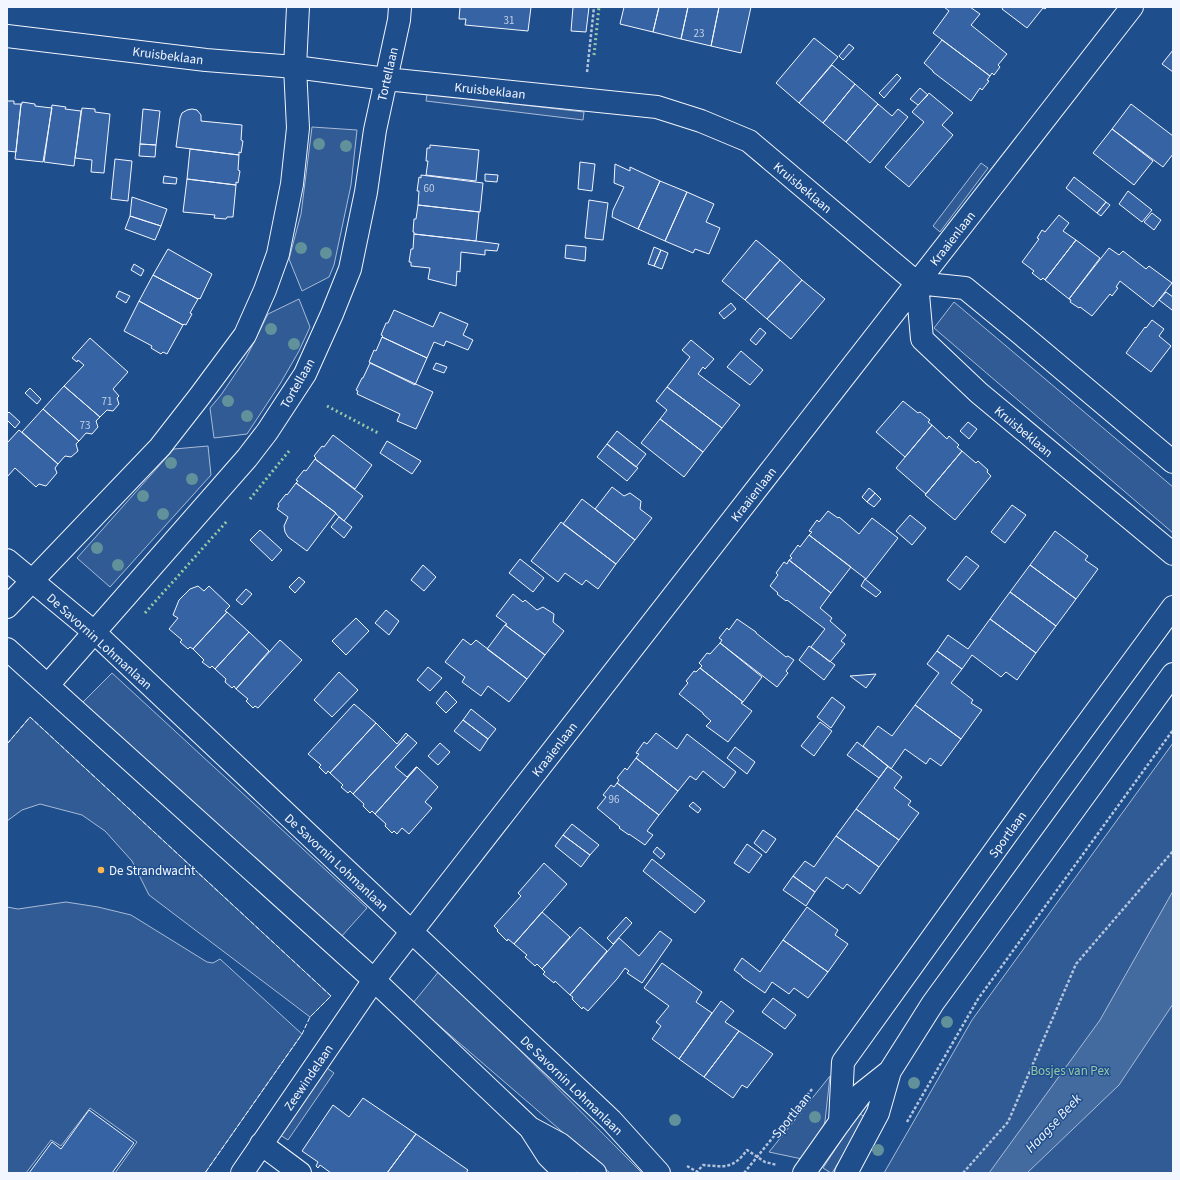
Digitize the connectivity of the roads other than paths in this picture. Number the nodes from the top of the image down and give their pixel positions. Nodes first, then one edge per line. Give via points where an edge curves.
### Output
1 (298, 7) edge
2 (400, 7) edge
3 (1132, 7) edge
4 (7, 36) edge
5 (295, 67) junction
6 (386, 79) junction
7 (917, 283) junction
8 (1173, 462) edge
9 (1173, 554) edge
10 (7, 560) edge
11 (32, 580) junction
12 (7, 607) edge
13 (1173, 607) edge
14 (94, 632) junction
15 (7, 649) edge
16 (1173, 674) edge
17 (48, 685) junction
18 (411, 933) junction
19 (374, 980) junction
20 (890, 1071) junction
21 (840, 1122) junction
22 (530, 1128) junction
23 (261, 1144) junction
24 (242, 1173) edge
25 (300, 1173) edge
26 (565, 1173) edge
27 (595, 1173) edge
28 (659, 1173) edge
29 (805, 1173) edge
30 (846, 1173) edge

1 - 5 street
2 - 6 street, Tortellaan
3 - 7 street, Kraaienlaan
4 - 5 street, Kruisbeklaan via 206,60
5 - 6 street, Kruisbeklaan
5 - 11 street via 298,128 292,184 278,254 245,335 160,446
6 - 7 street, Kruisbeklaan via 657,107 700,121 749,141
6 - 14 street, Tortellaan via 350,269 305,374 247,458
7 - 8 street via 965,288
7 - 9 street, Kruisbeklaan via 922,339 979,393
7 - 18 street, Kraaienlaan
10 - 11 street, De Savornin Lohmanlaan
11 - 12 street
11 - 14 street, De Savornin Lohmanlaan
13 - 21 street, Sportlaan via 843,1062
14 - 17 street, Tortellaan
14 - 18 street, De Savornin Lohmanlaan
15 - 17 street
16 - 20 street via 946,985
17 - 19 street
18 - 19 street, Kraaienlaan
18 - 28 street, De Savornin Lohmanlaan via 611,1120
19 - 22 street
19 - 23 street, Zeewindelaan
20 - 21 street via 861,1094
20 - 30 street via 878,1113
21 - 29 street
22 - 26 street via 548,1156
22 - 27 street via 560,1144
23 - 24 street, Zeewindelaan
23 - 25 street

